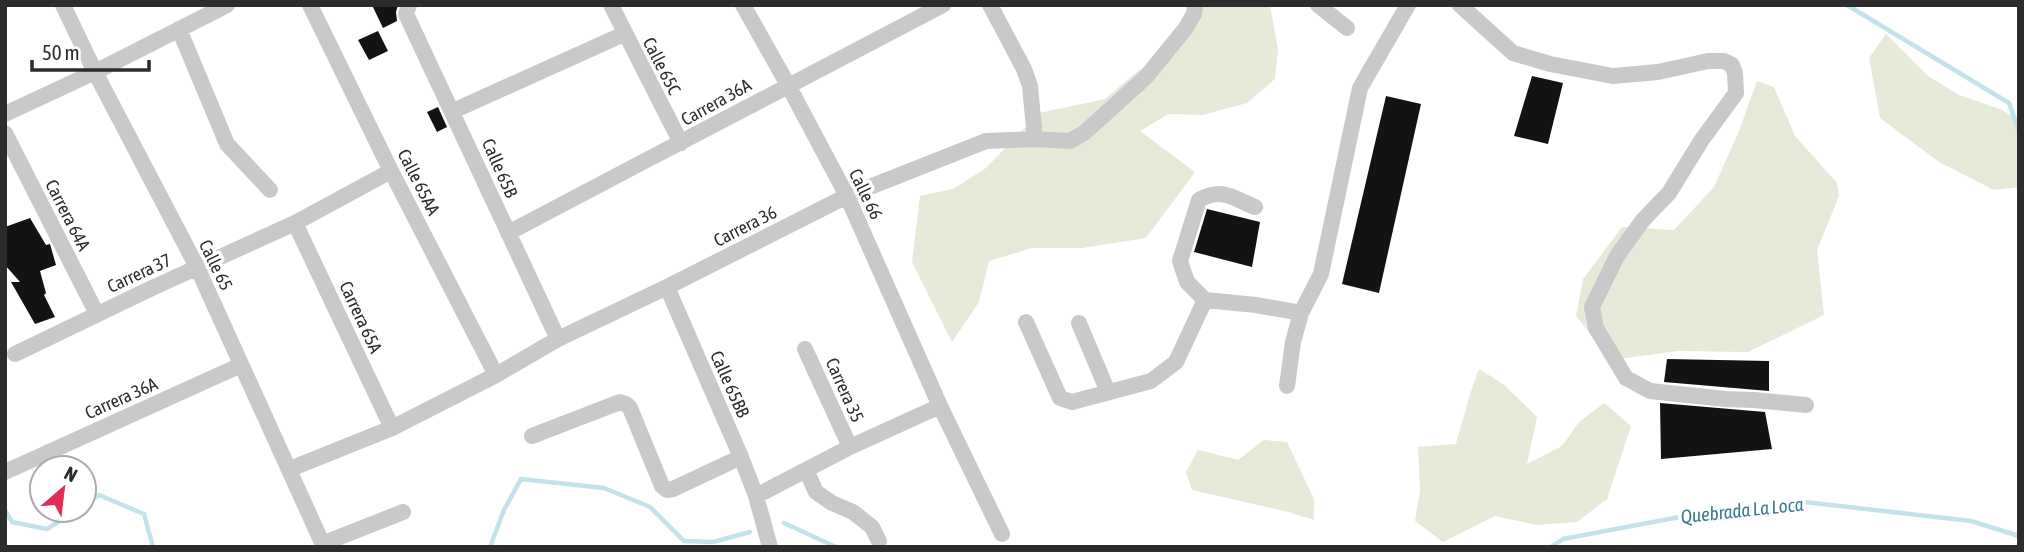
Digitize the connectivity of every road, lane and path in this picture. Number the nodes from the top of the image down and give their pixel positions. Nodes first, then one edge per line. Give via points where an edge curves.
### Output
1 (63, 5) edge
2 (227, 5) edge
3 (310, 5) edge
4 (611, 5) edge
5 (743, 5) edge
6 (943, 5) edge
7 (990, 5) edge
8 (1318, 5) edge
9 (1408, 5) edge
10 (1460, 5) edge
11 (1194, 9) edge
12 (408, 10) edge
13 (1346, 28) dead end
14 (179, 29) junction
15 (624, 34) junction
16 (95, 72) junction
17 (788, 85) junction
18 (453, 111) junction
19 (5, 114) edge
20 (5, 133) edge
21 (1035, 139) junction
22 (681, 143) junction
23 (391, 171) junction
24 (270, 190) dead end
25 (847, 196) junction
26 (1255, 207) dead end
27 (295, 223) junction
28 (508, 233) junction
29 (197, 267) junction
30 (667, 287) junction
31 (1205, 300) junction
32 (1301, 313) junction
33 (97, 314) junction
34 (1026, 322) dead end
35 (1079, 323) dead end
36 (558, 339) junction
37 (805, 349) dead end
38 (15, 354) dead end
39 (241, 365) junction
40 (496, 375) junction
41 (1287, 386) dead end
42 (1108, 392) junction
43 (1806, 405) dead end
44 (940, 406) junction
45 (392, 428) junction
46 (532, 436) dead end
47 (850, 447) junction
48 (741, 457) junction
49 (11, 469) edge
50 (290, 469) junction
51 (806, 470) junction
52 (756, 496) junction
53 (403, 512) dead end
54 (1002, 534) dead end
55 (879, 541) dead end
56 (323, 545) edge
57 (770, 547) edge

1 - 16 street, Calle 65
2 - 14 street
3 - 23 street, Calle 65AA
4 - 15 street, Calle 65C
5 - 17 street, Calle 66
6 - 17 street, Carrera 36A
7 - 21 street via 1030,86
8 - 13 street
9 - 32 street via 1360,88 1321,274
10 - 43 street via 1513,53 1550,64 1613,76 1708,61 1732,65 1736,93 1669,193 1617,256 1592,307 1596,328 1626,378 1650,391
11 - 21 street, Carrera 36 via 1185,29 1146,78 1084,133 1070,141
12 - 18 street, Calle 65B
14 - 16 street
14 - 24 street via 227,144
15 - 18 street
15 - 22 street, Calle 65C
16 - 19 street
16 - 29 street, Calle 65
17 - 22 street, Carrera 36A
17 - 25 street, Calle 66
18 - 28 street, Calle 65B
20 - 33 street, Carrera 64A
21 - 25 street, Carrera 36 via 986,141
22 - 28 street, Carrera 36A
23 - 27 street, Carrera 37
23 - 40 street, Calle 65AA
25 - 30 street, Carrera 36
25 - 44 street, Calle 66
26 - 31 street via 1222,193 1199,200 1180,261 1187,282
27 - 29 street, Carrera 37
27 - 45 street, Carrera 65A
28 - 36 street, Calle 65B
29 - 33 street, Carrera 37
29 - 39 street, Calle 65
30 - 36 street, Carrera 36
30 - 48 street, Calle 65BB
31 - 32 street
31 - 42 street via 1176,362 1151,381
32 - 41 street
33 - 38 street, Carrera 37
34 - 42 street via 1060,398 1072,402
35 - 42 street
36 - 40 street, Carrera 36
37 - 47 street, Carrera 35
39 - 49 street, Carrera 36A
39 - 50 street, Calle 65
40 - 45 street, Carrera 36
44 - 47 street, Carrera 35
44 - 54 street, Calle 66
45 - 50 street, Carrera 36
46 - 48 street via 620,402 630,408 667,490
47 - 51 street, Carrera 35
48 - 52 street, Calle 65BB
50 - 56 street, Calle 65
51 - 52 street, Carrera 35
51 - 55 street via 816,492 853,512 872,527
52 - 57 street, Calle 65BB
53 - 56 street

